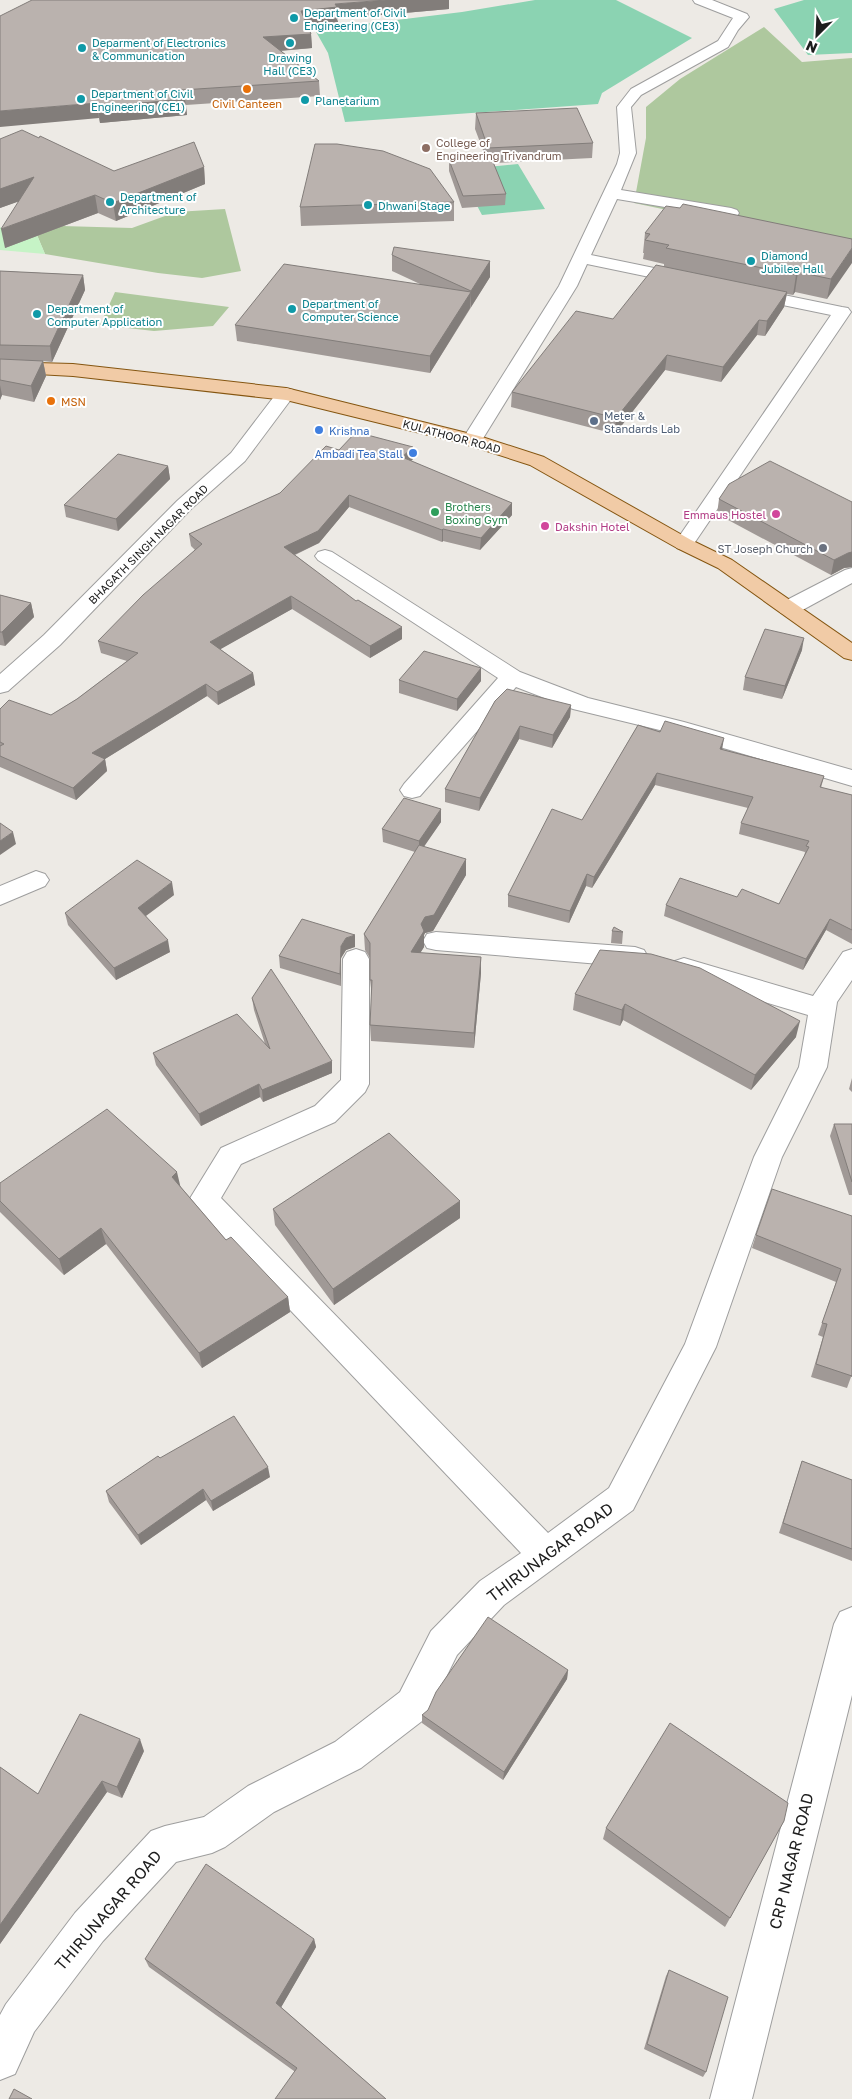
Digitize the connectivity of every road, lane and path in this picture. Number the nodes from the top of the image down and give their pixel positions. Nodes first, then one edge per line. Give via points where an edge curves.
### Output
1 (700, 0) edge
2 (612, 193) junction
3 (731, 213) edge
4 (582, 258) junction
5 (707, 284) edge
6 (736, 290) edge
7 (847, 305) edge
8 (0, 367) edge
9 (286, 394) junction
10 (472, 440) junction
11 (684, 544) junction
12 (325, 556) dead end
13 (852, 574) edge
14 (789, 608) junction
15 (852, 653) edge
16 (512, 677) junction
17 (0, 686) edge
18 (852, 778) edge
19 (412, 790) dead end
20 (36, 880) dead end
21 (0, 896) edge
22 (436, 940) dead end
23 (356, 959) dead end
24 (852, 959) edge
25 (822, 1008) junction
26 (546, 1556) junction
27 (852, 1624) edge
28 (0, 2059) edge
29 (731, 2099) edge

1 - 2 street via 742,17 723,44 636,92 624,107 628,153
2 - 3 street
2 - 4 street
4 - 5 street
4 - 10 street via 568,286
6 - 7 street
7 - 11 street
8 - 9 main road, KULATHOOR ROAD via 73,370
9 - 10 main road, KULATHOOR ROAD
9 - 17 street, BHAGATH SINGH NAGAR ROAD via 238,456 184,505 52,640
10 - 11 main road, KULATHOOR ROAD via 536,460
11 - 14 main road, KULATHOOR ROAD via 725,564
12 - 16 street
13 - 14 street
14 - 15 main road, KULATHOOR ROAD
16 - 18 street via 581,704 676,727
16 - 19 street
20 - 21 street
22 - 25 street via 649,958
23 - 26 street via 355,1084 324,1114 231,1156 204,1200
24 - 25 street, THIRUNAGAR ROAD
25 - 26 street, THIRUNAGAR ROAD via 813,1067 768,1157 700,1347 621,1499
26 - 28 street, THIRUNAGAR ROAD via 492,1593 444,1643 414,1705 348,1755 261,1798 212,1834 165,1845 89,1927 20,2018
27 - 29 street, CRP NAGAR ROAD

